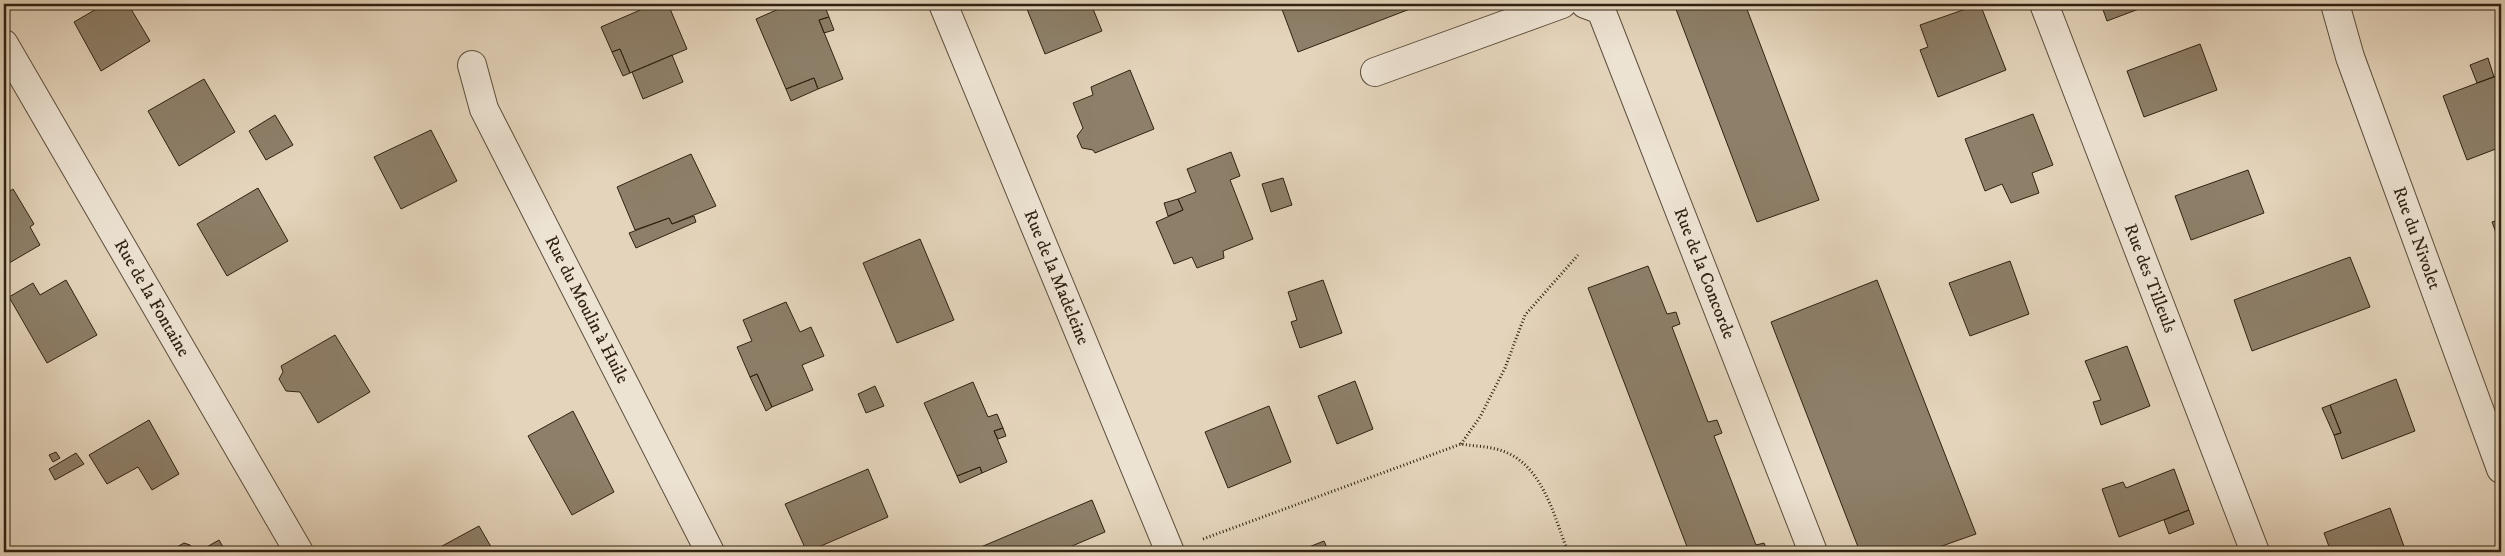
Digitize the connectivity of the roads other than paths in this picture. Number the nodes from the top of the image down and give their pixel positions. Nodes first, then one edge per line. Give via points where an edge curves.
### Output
1 (943, 4) edge
2 (1562, 4) edge
3 (1586, 4) edge
4 (2044, 4) edge
5 (2335, 4) edge
6 (4, 44) edge
7 (472, 65) dead end
8 (1375, 72) dead end
9 (2501, 469) edge
10 (299, 552) edge
11 (710, 552) edge
12 (1169, 552) edge
13 (1813, 552) edge
14 (2255, 552) edge

1 - 12 street, Rue de la Madeleine
2 - 8 street
3 - 13 street, Rue de la Concorde via 1602,10
4 - 14 street, Rue des Tilleuls
5 - 9 street, Rue du Nivolet via 2350,57
6 - 10 street, Rue de la Fontaine
7 - 11 street, Rue du Moulin à Huile via 484,109

